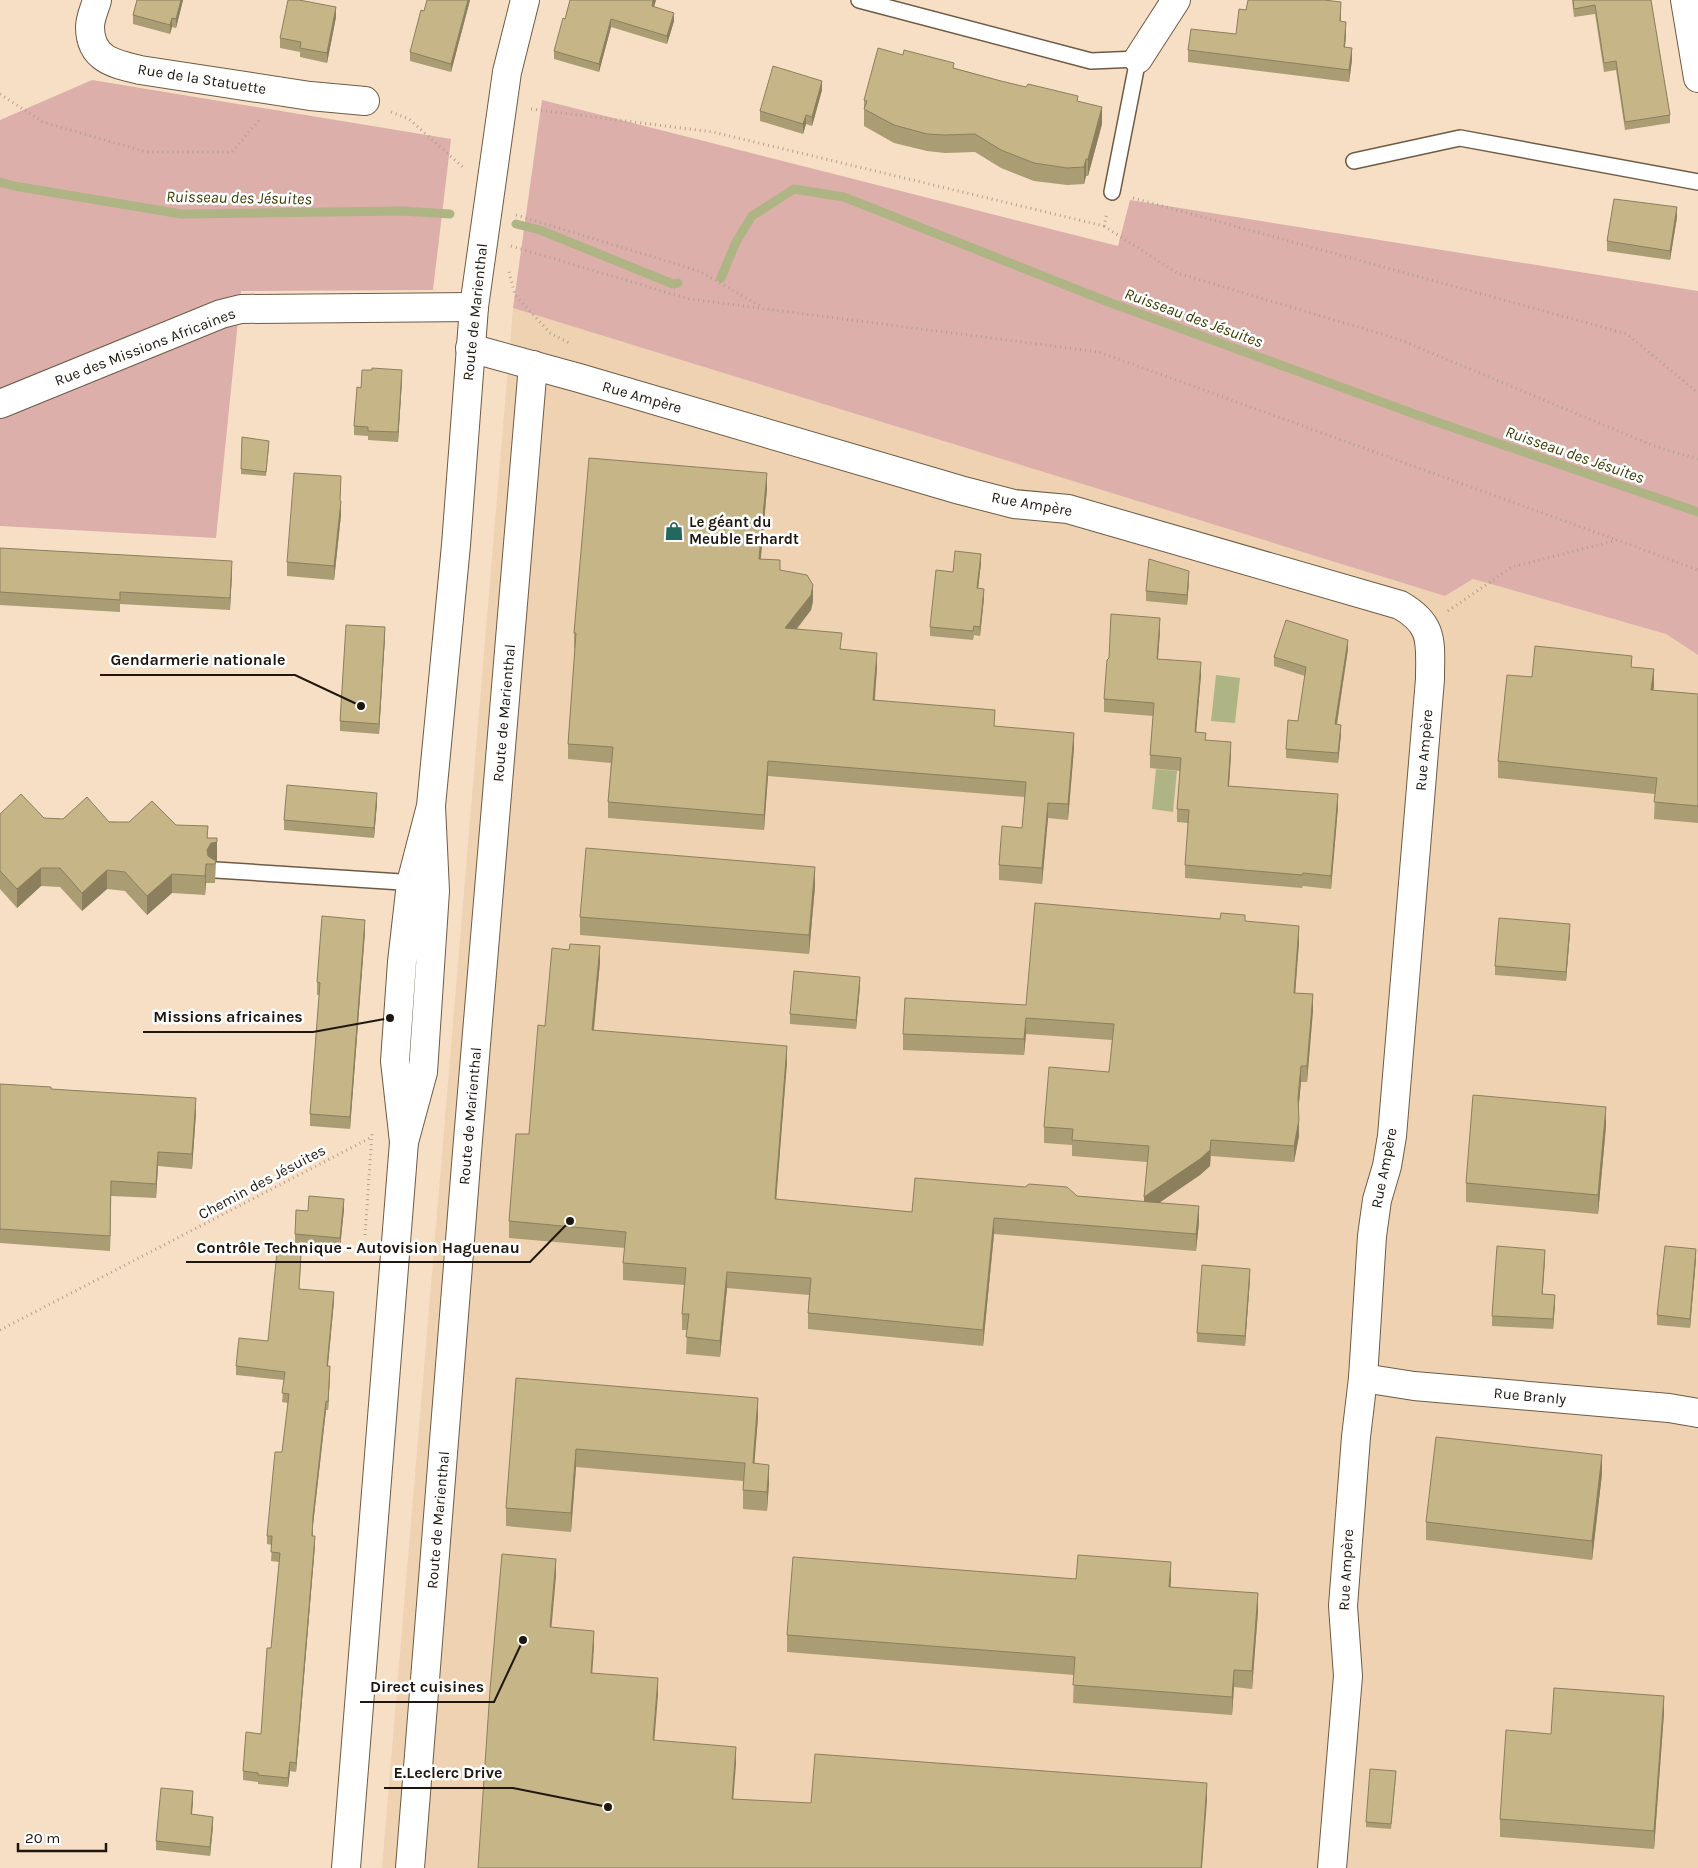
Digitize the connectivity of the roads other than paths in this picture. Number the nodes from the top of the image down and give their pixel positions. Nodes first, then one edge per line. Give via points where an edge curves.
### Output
1 (97, 0) edge
2 (525, 0) edge
3 (859, 0) edge
4 (1176, 0) edge
5 (1685, 0) edge
6 (1138, 59) junction
7 (1698, 78) edge
8 (365, 102) road end
9 (1354, 161) dead end
10 (1698, 182) edge
11 (1112, 192) road end
12 (474, 307) junction
13 (470, 348) junction
14 (533, 365) junction
15 (0, 404) edge
16 (216, 870) edge
17 (423, 884) junction
18 (1363, 1378) junction
19 (1698, 1413) edge
20 (346, 1868) edge
21 (410, 1868) edge
22 (1332, 1868) edge

1 - 8 street, Rue de la Statuette via 90,25 93,47 115,64 282,92
2 - 12 street, Route de Marienthal via 507,72
3 - 6 lane via 1091,61
4 - 6 street
5 - 7 street
6 - 11 lane
9 - 10 lane via 1460,138
12 - 13 street, Route de Marienthal
12 - 15 street, Rue des Missions Africaines via 241,309 213,317
13 - 14 street, Rue Ampère
13 - 17 street, Route de Marienthal via 456,545
14 - 18 street, Rue Ampère via 960,490 1014,504 1068,509 1400,605 1414,613 1425,627 1430,642 1430,679 1392,1136 1372,1236
14 - 21 street, Route de Marienthal
16 - 17 lane
17 - 20 street, Route de Marienthal via 402,962 395,1061 404,1142
18 - 19 street, Rue Branly via 1414,1386
18 - 22 street, Rue Ampère via 1343,1606 1348,1676

